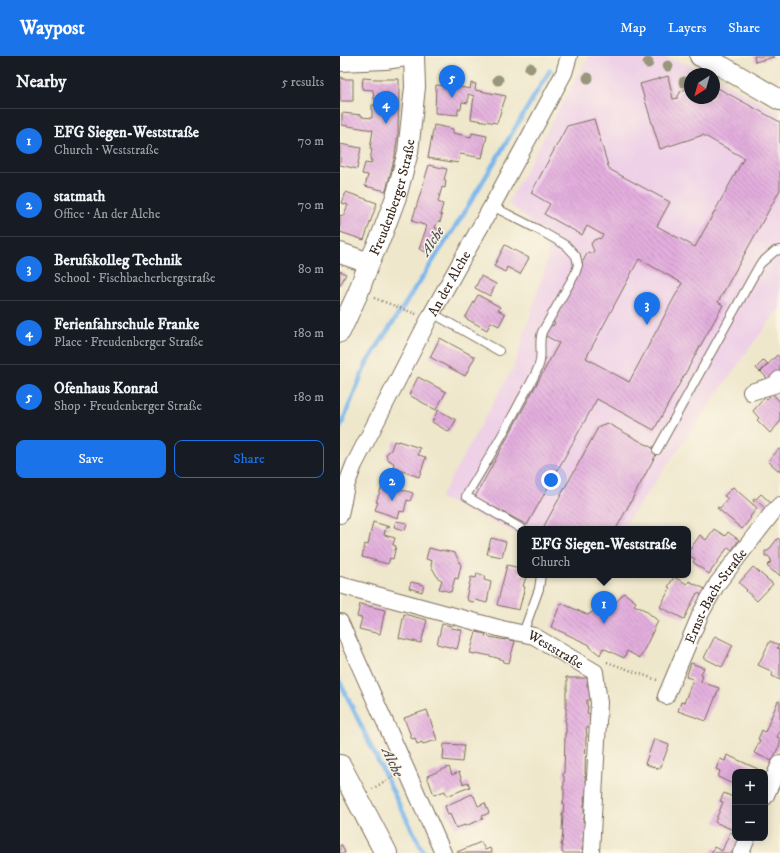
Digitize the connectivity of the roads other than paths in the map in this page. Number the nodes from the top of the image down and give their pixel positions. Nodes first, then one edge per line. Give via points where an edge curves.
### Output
1 (406, 56) edge
2 (414, 56) edge
3 (569, 56) edge
4 (700, 56) edge
5 (340, 61) edge
6 (780, 100) edge
7 (492, 206) junction
8 (780, 250) edge
9 (340, 253) edge
10 (369, 263) junction
11 (425, 314) junction
12 (340, 332) edge
13 (499, 351) dead end
14 (780, 379) edge
15 (750, 392) dead end
16 (657, 450) dead end
17 (780, 505) edge
18 (340, 515) edge
19 (517, 526) edge
20 (541, 578) edge
21 (340, 585) edge
22 (340, 622) edge
23 (523, 633) junction
24 (668, 690) road end
25 (780, 764) edge
26 (342, 773) edge
27 (768, 790) edge
28 (746, 841) edge
29 (386, 853) edge
30 (443, 853) edge
31 (591, 853) edge
32 (741, 853) edge

1 - 5 street
2 - 10 street, Freudenberger Straße via 415,87 408,152 396,197
3 - 7 street, An der Alche via 564,73
4 - 6 street
7 - 11 street, An der Alche
7 - 19 lane via 567,246 576,256 578,265 540,337 539,366 511,420 466,496
8 - 16 lane via 774,251 760,264
9 - 10 street
10 - 12 street, Freudenberger Straße
11 - 13 lane
11 - 18 street, An der Alche via 354,465 346,486
14 - 15 street via 774,385
17 - 24 street, Ernst-Bach-Straße via 717,584 701,613
20 - 23 lane
21 - 23 street, Weststraße
22 - 30 street
23 - 31 street, Weststraße via 534,636 595,672 599,703
25 - 27 street
26 - 29 main road
28 - 32 street

